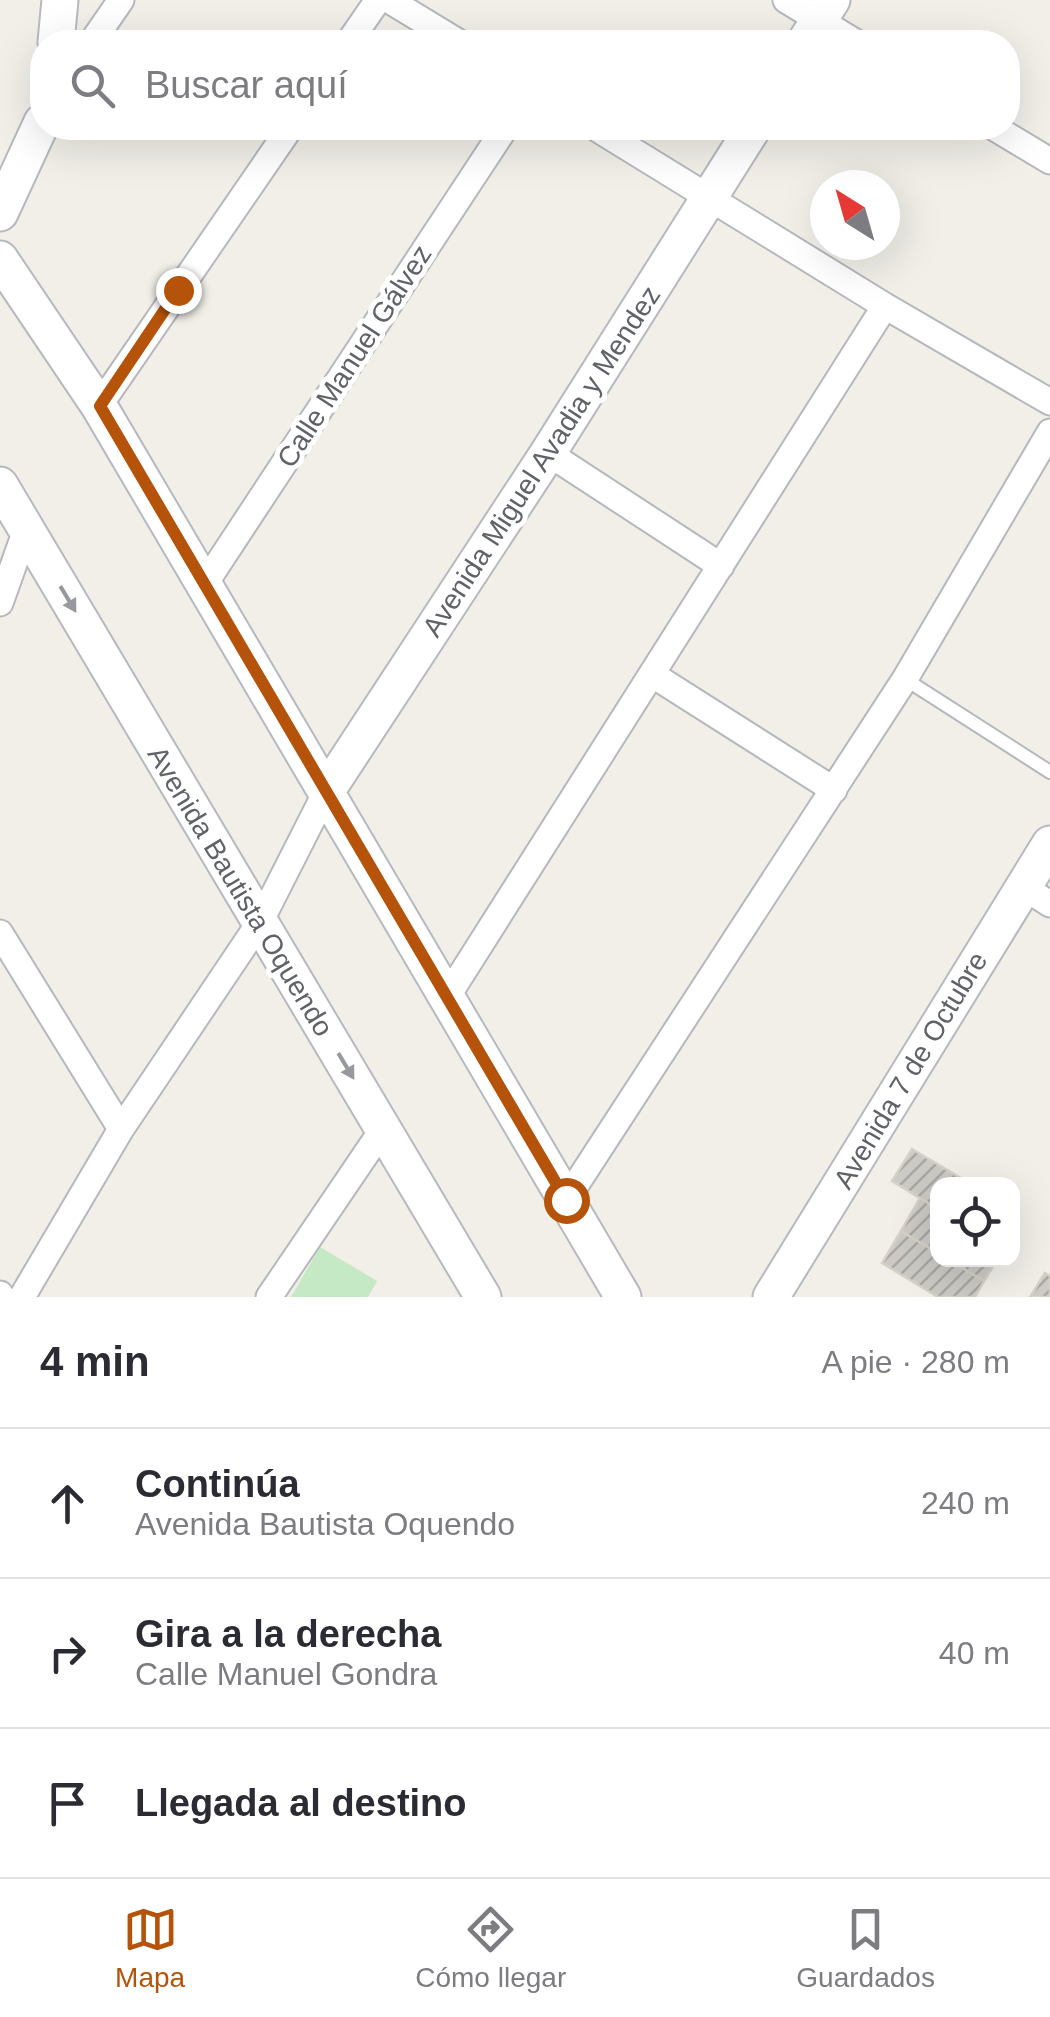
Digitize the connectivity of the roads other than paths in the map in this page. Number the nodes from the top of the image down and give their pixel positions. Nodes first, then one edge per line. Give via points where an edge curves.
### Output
1 (60, 0) edge
2 (120, 0) edge
3 (378, 0) edge
4 (388, 0) edge
5 (786, 0) edge
6 (819, 21) edge
7 (57, 30) edge
8 (100, 30) edge
9 (357, 30) edge
10 (438, 30) edge
11 (34, 140) edge
12 (282, 140) edge
13 (496, 140) edge
14 (615, 140) edge
15 (745, 140) edge
16 (1015, 140) edge
17 (1050, 161) edge
18 (708, 198) junction
19 (0, 213) edge
20 (0, 259) edge
21 (885, 306) junction
22 (1050, 402) edge
23 (100, 406) junction
24 (1050, 432) edge
25 (548, 453) junction
26 (0, 486) edge
27 (26, 530) junction
28 (721, 566) junction
29 (204, 585) junction
30 (0, 603) edge
31 (653, 675) junction
32 (905, 679) junction
33 (1050, 772) edge
34 (834, 790) junction
35 (326, 792) junction
36 (1050, 844) edge
37 (1036, 895) edge
38 (260, 922) junction
39 (0, 932) edge
40 (447, 997) junction
41 (121, 1128) junction
42 (383, 1129) junction
43 (566, 1200) junction
44 (22, 1297) edge
45 (268, 1297) edge
46 (483, 1297) edge
47 (622, 1297) edge
48 (771, 1297) edge

1 - 7 main road
2 - 8 street
3 - 9 street
4 - 10 street
5 - 6 street
11 - 19 main road
12 - 23 street
13 - 29 street, Calle Manuel Gálvez
14 - 18 street
15 - 18 main road, Avenida Miguel Avadia y Mendez
16 - 17 street
18 - 21 street
18 - 25 main road, Avenida Miguel Avadia y Mendez
20 - 23 main road
21 - 22 street
21 - 28 street
23 - 29 main road
24 - 32 street
25 - 28 street
25 - 35 main road, Avenida Miguel Avadia y Mendez
26 - 27 main road, Avenida Bautista Oquendo
27 - 30 street
27 -> 38 main road, Avenida Bautista Oquendo
28 - 31 street
29 - 35 main road
31 - 34 street
31 - 40 street
32 - 33 lane
32 - 34 street
34 - 43 street
35 - 38 street
35 - 40 main road
36 - 37 main road, Avenida 7 de Octubre
37 - 48 main road, Avenida 7 de Octubre
38 - 41 street
38 -> 42 main road, Avenida Bautista Oquendo
39 - 41 street
40 - 43 main road
41 - 44 street
42 - 45 street
42 - 46 main road, Avenida Bautista Oquendo
43 - 47 main road

